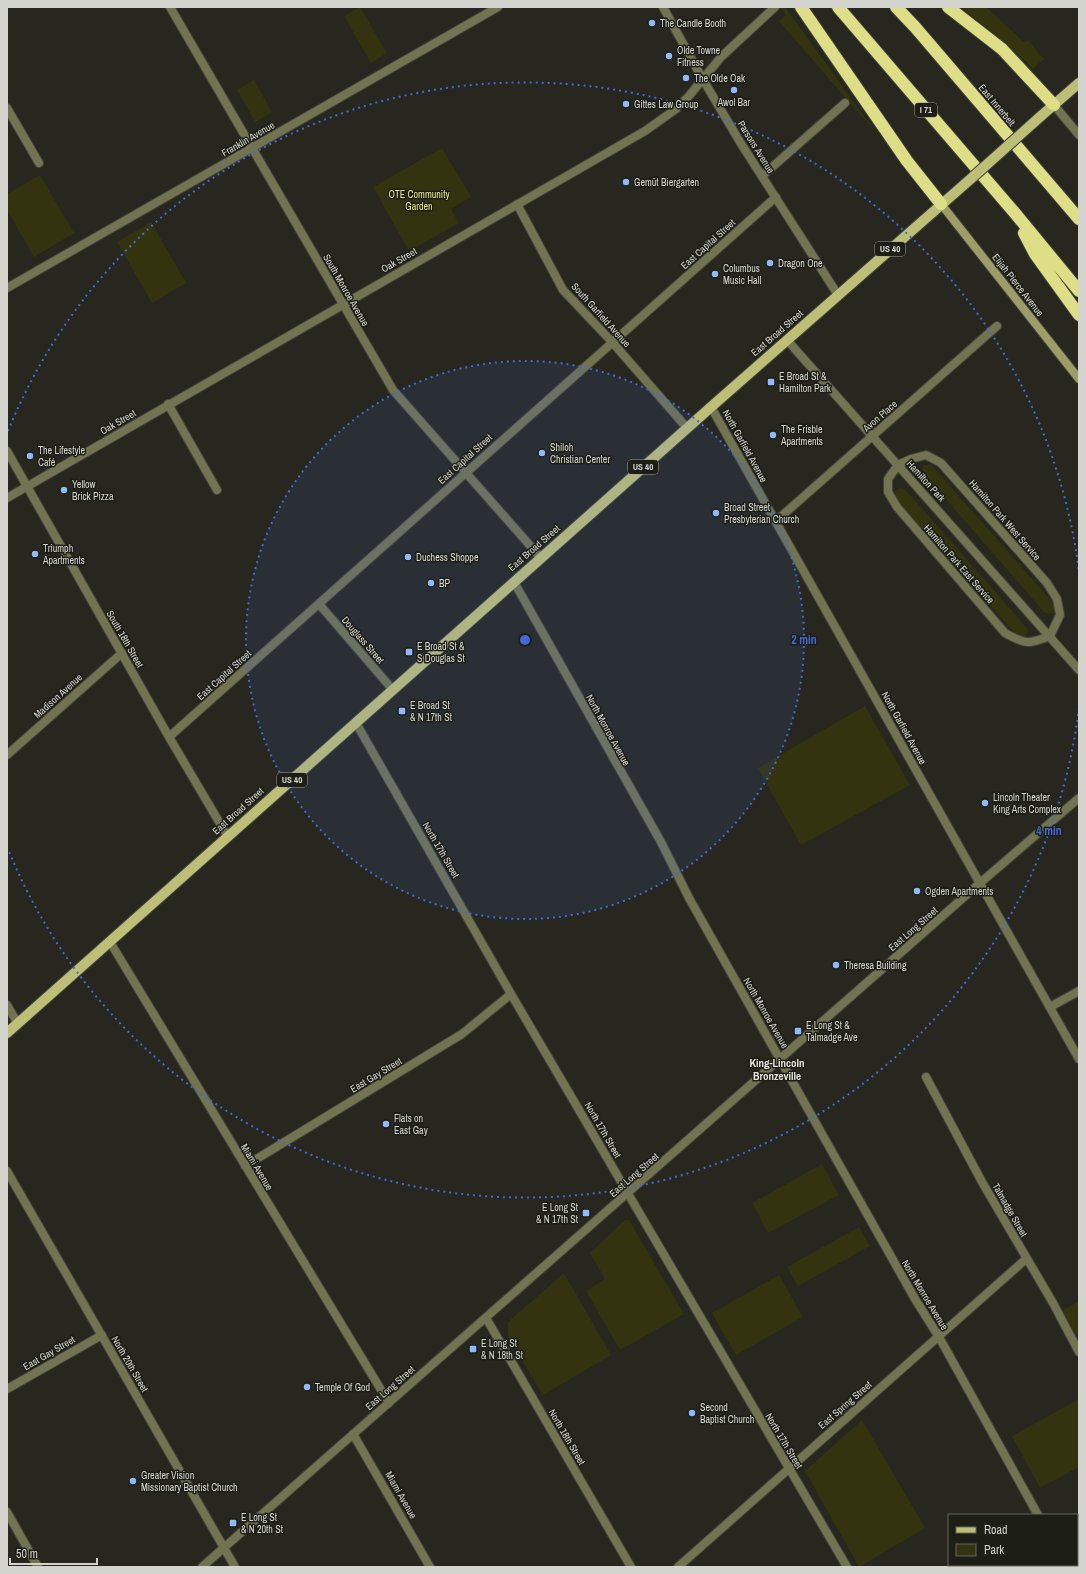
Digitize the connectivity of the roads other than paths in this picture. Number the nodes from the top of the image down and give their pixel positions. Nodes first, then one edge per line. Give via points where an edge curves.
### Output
1 (170, 7) edge
2 (498, 7) edge
3 (663, 7) edge
4 (775, 7) edge
5 (801, 7) edge
6 (838, 7) edge
7 (896, 7) edge
8 (948, 7) edge
9 (702, 78) junction
10 (1079, 83) edge
11 (845, 103) dead end
12 (1054, 105) junction
13 (7, 108) edge
14 (1079, 135) edge
15 (252, 148) junction
16 (39, 163) dead end
17 (762, 176) junction
18 (776, 197) junction
19 (517, 204) junction
20 (941, 204) junction
21 (1014, 212) junction
22 (1079, 219) edge
23 (7, 288) edge
24 (1079, 291) edge
25 (838, 295) junction
26 (343, 304) junction
27 (1079, 315) edge
28 (997, 326) dead end
29 (787, 340) junction
30 (613, 343) junction
31 (1079, 379) edge
32 (168, 404) junction
33 (711, 407) junction
34 (687, 428) junction
35 (872, 436) junction
36 (7, 451) edge
37 (898, 465) junction
38 (465, 473) junction
39 (26, 486) junction
40 (218, 490) dead end
41 (7, 498) edge
42 (776, 521) junction
43 (541, 558) junction
44 (514, 582) junction
45 (319, 604) junction
46 (1050, 636) junction
47 (122, 653) junction
48 (1079, 670) edge
49 (393, 690) junction
50 (356, 723) junction
51 (169, 737) junction
52 (7, 754) edge
53 (1079, 798) edge
54 (228, 837) junction
55 (980, 883) junction
56 (110, 942) junction
57 (1079, 991) edge
58 (511, 994) junction
59 (7, 1005) edge
60 (1050, 1007) junction
61 (18, 1024) junction
62 (7, 1033) edge
63 (781, 1059) junction
64 (1079, 1059) edge
65 (926, 1077) dead end
66 (245, 1166) junction
67 (7, 1171) edge
68 (628, 1193) junction
69 (1026, 1259) junction
70 (486, 1318) junction
71 (102, 1335) junction
72 (939, 1337) junction
73 (1079, 1352) edge
74 (7, 1389) edge
75 (389, 1403) junction
76 (353, 1434) junction
77 (789, 1468) junction
78 (7, 1512) edge
79 (1037, 1514) edge
80 (224, 1547) junction
81 (38, 1567) edge
82 (202, 1567) edge
83 (235, 1567) edge
84 (430, 1567) edge
85 (631, 1567) edge
86 (678, 1567) edge
87 (846, 1567) edge

1 - 15 street, South Monroe Avenue
2 - 15 street, Franklin Avenue
3 - 9 street, Parsons Avenue
4 - 9 street, Oak Street via 732,45
5 - 20 highway via 907,161
6 - 21 highway, I 71
7 - 22 highway, East Innerbelt
8 - 12 highway via 1002,49
9 - 17 street, Parsons Avenue
9 - 19 street, Oak Street via 676,109 645,130
10 - 12 main road, East Broad Street / US 40
11 - 17 street
12 - 14 street
12 - 20 main road, East Broad Street / US 40, bridge
13 - 16 street
15 - 23 street, Franklin Avenue
15 - 26 street, South Monroe Avenue
17 - 18 street, Parsons Avenue
18 - 25 street, Parsons Avenue
18 - 30 street, East Capital Street
19 - 26 street, Oak Street
19 - 30 street, South Garfield Avenue via 564,290
20 - 25 main road, East Broad Street / US 40
20 - 31 main road, Elijah Pierce Avenue
21 - 24 highway, I 71
21 - 27 highway via 1035,254
25 - 29 main road, East Broad Street / US 40
26 - 32 street, Oak Street
26 - 38 street, South Monroe Avenue via 393,390
28 - 35 street, Avon Place
29 - 33 main road, East Broad Street / US 40
29 - 35 street, Hamilton Park
30 - 34 street, South Garfield Avenue
30 - 38 street, East Capital Street
32 - 39 street, Oak Street
32 - 40 street
33 - 34 main road, East Broad Street / US 40
33 - 42 street, North Garfield Avenue
34 - 43 main road, East Broad Street / US 40
35 - 37 street, Hamilton Park
35 - 42 street, Avon Place
36 - 39 street, South 18th Street
37 - 46 street, Hamilton Park
37 - 46 street, Hamilton Park East Service via 888,479 888,492 894,502 1005,633 1019,642 1033,642
37 - 46 street, Hamilton Park West Service via 926,455 941,463 1047,583 1057,599 1060,615
38 - 43 street, South Monroe Avenue
38 - 45 street, East Capital Street
39 - 41 street, Oak Street
39 - 47 street, South 18th Street
42 - 55 street, North Garfield Avenue
43 - 44 main road, East Broad Street / US 40
44 - 49 main road, East Broad Street / US 40
44 - 63 street, North Monroe Avenue
45 - 49 street, Douglass Street
45 - 51 street, East Capital Street
46 - 48 street, Hamilton Park
47 - 51 street, South 18th Street
47 - 52 street, Madison Avenue
49 - 50 main road, East Broad Street / US 40
50 - 54 main road, East Broad Street / US 40
50 - 58 street, North 17th Street
51 - 54 street, South 18th Street
53 - 55 street, East Long Street
54 - 56 main road, East Broad Street / US 40
55 - 60 street, North Garfield Avenue
55 - 63 street, East Long Street
56 - 61 main road, East Broad Street / US 40
56 - 66 street, Miami Avenue
57 - 60 street
58 - 66 street, East Gay Street via 462,1034
58 - 68 street, North 17th Street
59 - 61 street
60 - 64 street, North Garfield Avenue
61 - 62 main road, East Broad Street / US 40
63 - 68 street, East Long Street
63 - 72 street, North Monroe Avenue via 915,1299
65 - 69 street, Talmadge Street
66 - 75 street, Miami Avenue
67 - 71 street, North 20th Street
68 - 70 street, East Long Street
68 - 77 street, North 17th Street
69 - 72 street, East Spring Street
69 - 73 street, Talmadge Street
70 - 75 street, East Long Street
70 - 85 street, North 18th Street
71 - 74 street, East Gay Street
71 - 80 street, North 20th Street
72 - 77 street, East Spring Street
72 - 79 street, North Monroe Avenue
75 - 76 street, East Long Street
76 - 80 street, East Long Street
76 - 84 street, Miami Avenue
77 - 86 street, East Spring Street
77 - 87 street, North 17th Street
78 - 81 street
80 - 82 street, East Long Street
80 - 83 street, North 20th Street

